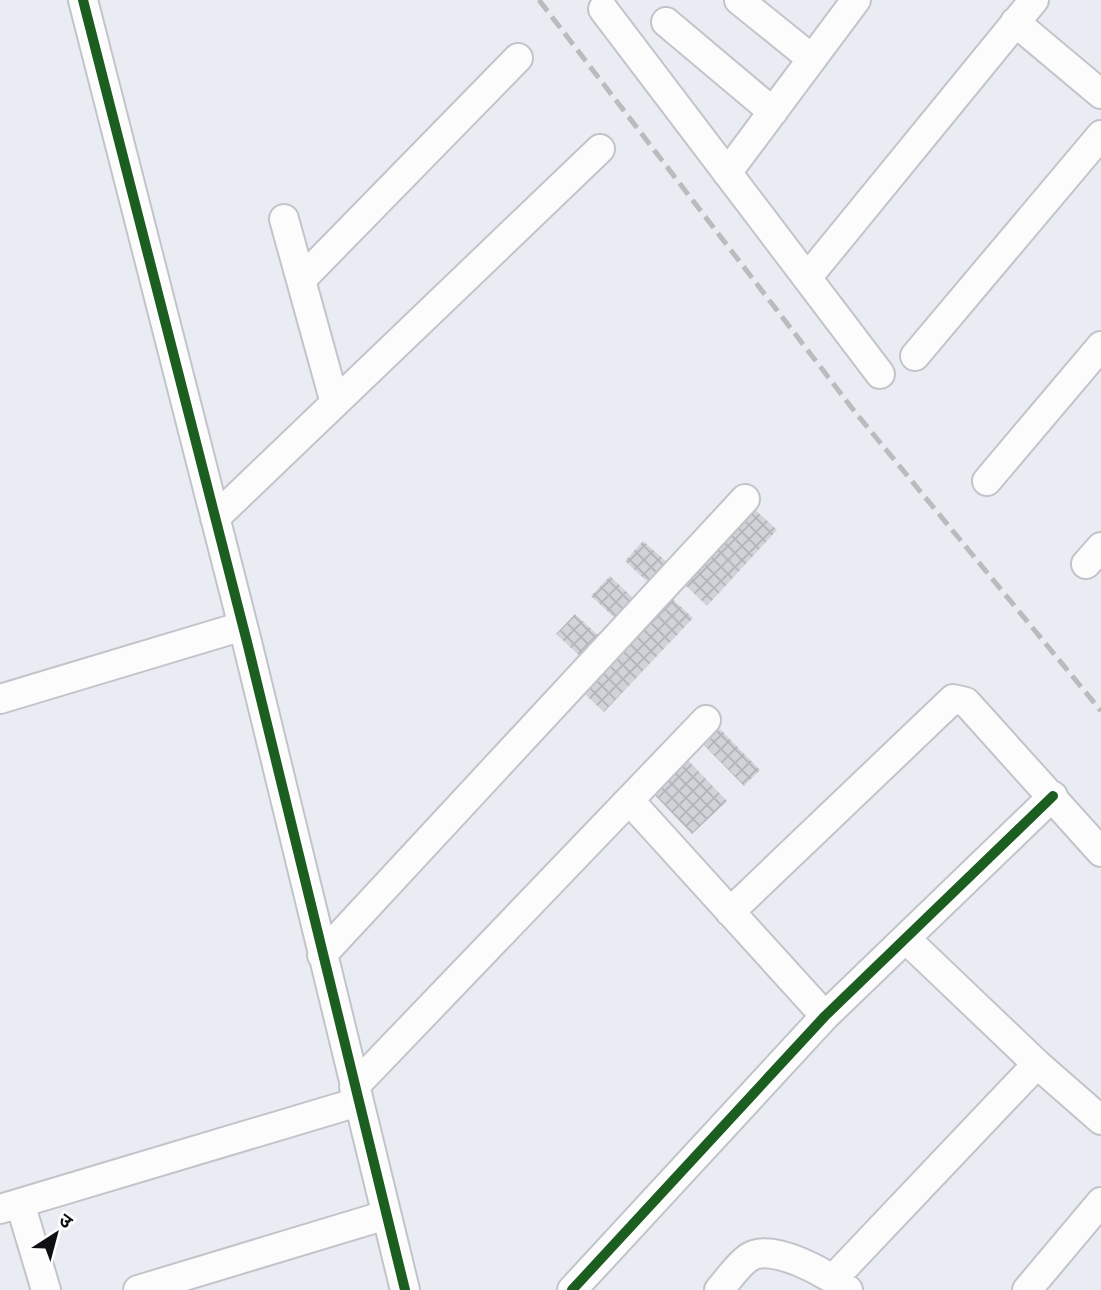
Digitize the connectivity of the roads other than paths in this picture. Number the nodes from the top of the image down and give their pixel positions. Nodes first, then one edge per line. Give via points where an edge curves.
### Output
1 (83, 0) edge
2 (739, 0) edge
3 (856, 0) edge
4 (1034, 0) edge
5 (603, 9) dead end
6 (666, 22) dead end
7 (1015, 22) junction
8 (518, 58) dead end
9 (812, 59) junction
10 (1101, 94) edge
11 (773, 112) junction
12 (1101, 135) edge
13 (600, 149) dead end
14 (727, 173) junction
15 (284, 219) dead end
16 (807, 278) junction
17 (301, 280) junction
18 (1101, 346) edge
19 (915, 355) dead end
20 (880, 374) dead end
21 (335, 403) junction
22 (987, 481) dead end
23 (744, 499) dead end
24 (215, 518) junction
25 (243, 626) junction
26 (0, 699) edge
27 (706, 720) dead end
28 (1053, 796) junction
29 (629, 800) junction
30 (1101, 852) edge
31 (730, 912) junction
32 (906, 939) junction
33 (322, 955) junction
34 (825, 1016) junction
35 (1037, 1064) junction
36 (356, 1095) junction
37 (1101, 1121) edge
38 (1101, 1202) edge
39 (10, 1206) edge
40 (386, 1215) junction
41 (841, 1284) edge
42 (46, 1290) edge
43 (138, 1290) edge
44 (405, 1290) edge
45 (572, 1290) edge
46 (719, 1290) edge
47 (1027, 1290) edge

1 - 24 street
2 - 9 street
3 - 9 street
4 - 7 street
5 - 14 street
6 - 11 street
7 - 10 street
7 - 16 street
8 - 17 street
9 - 11 street
11 - 14 street
12 - 19 street
13 - 21 street
14 - 16 street
15 - 17 street
16 - 20 street
17 - 21 street
18 - 22 street
21 - 24 street
23 - 33 street
24 - 25 street
25 - 26 street
25 - 33 street
27 - 29 street
28 - 30 street
28 - 31 street via 966,702 953,699
28 - 32 street
29 - 31 street
29 - 36 street
31 - 34 street
32 - 34 street
32 - 35 street
33 - 36 street
34 - 45 street
35 - 37 street
35 - 41 street
36 - 39 street
36 - 40 street
38 - 47 street
39 - 42 street
40 - 43 street
40 - 44 street
41 - 46 street via 781,1255 762,1252 749,1257

